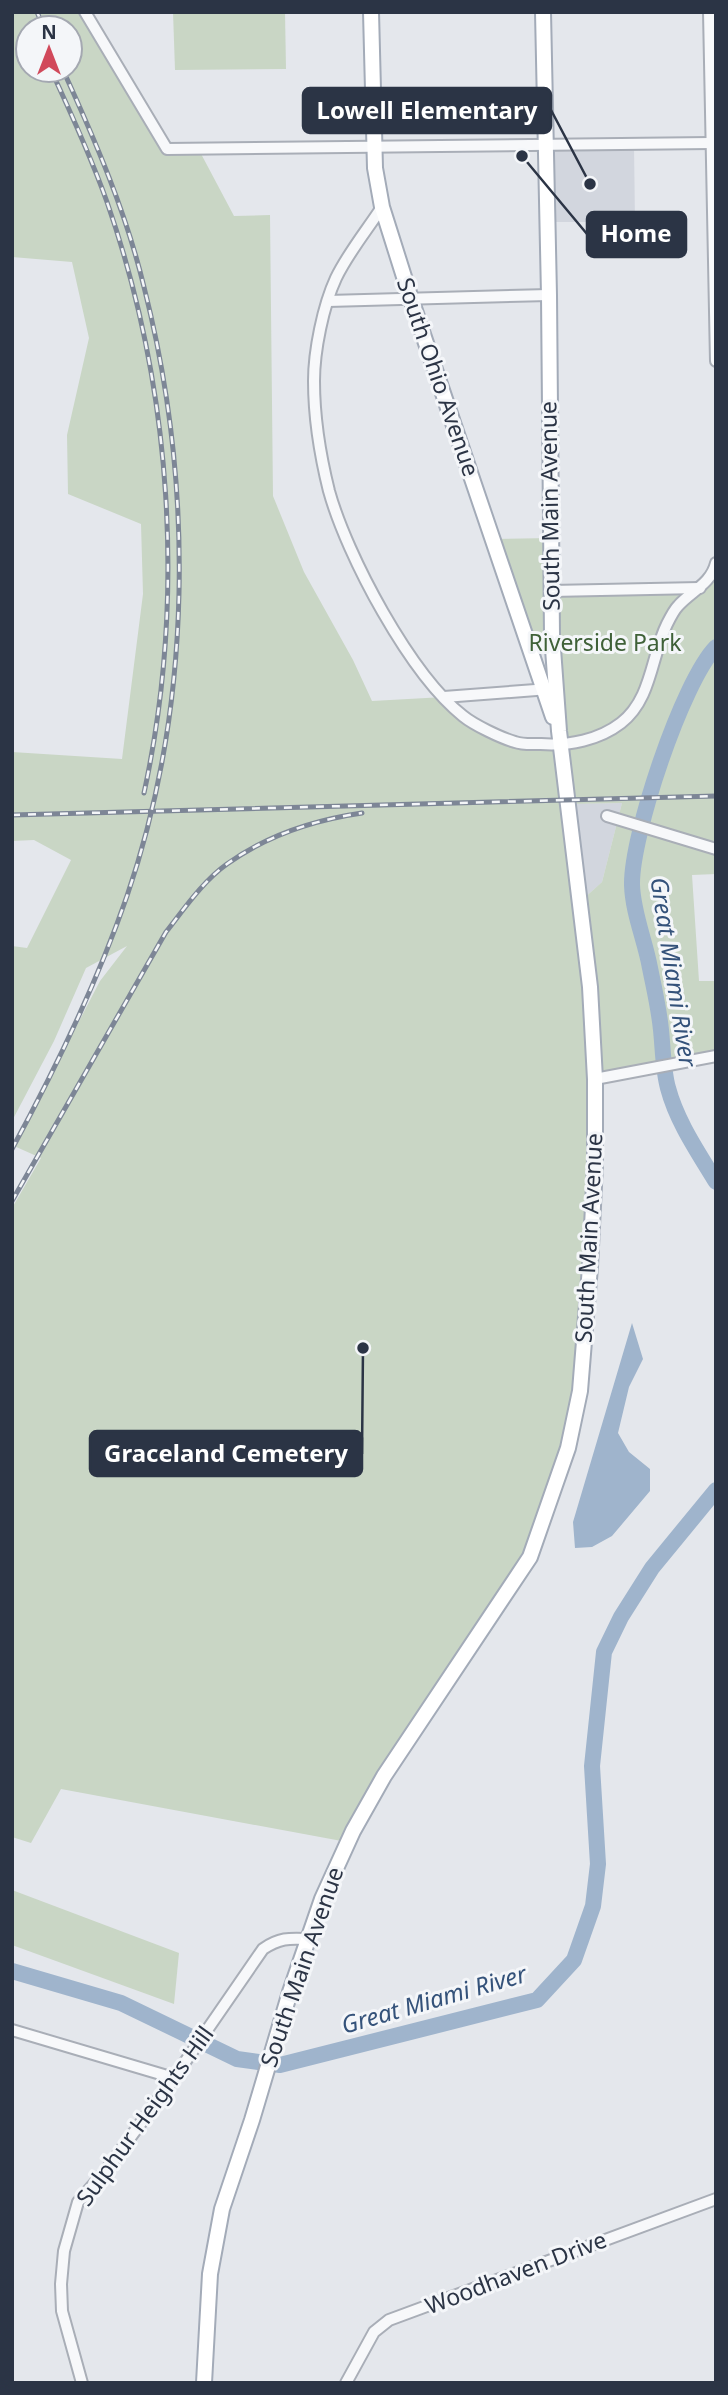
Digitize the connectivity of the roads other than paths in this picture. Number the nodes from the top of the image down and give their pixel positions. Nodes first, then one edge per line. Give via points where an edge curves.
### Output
1 (85, 12) edge
2 (371, 12) edge
3 (544, 12) edge
4 (709, 12) edge
5 (711, 143) junction
6 (546, 144) junction
7 (373, 146) junction
8 (382, 207) junction
9 (549, 295) junction
10 (411, 299) junction
11 (328, 301) junction
12 (716, 361) edge
13 (716, 563) edge
14 (700, 587) junction
15 (551, 591) junction
16 (549, 689) junction
17 (444, 697) junction
18 (560, 738) junction
19 (607, 816) dead end
20 (716, 849) edge
21 (716, 1056) edge
22 (596, 1079) junction
23 (307, 1939) junction
24 (12, 2030) edge
25 (174, 2078) junction
26 (716, 2199) edge
27 (82, 2383) edge
28 (204, 2383) edge
29 (346, 2383) edge

1 - 7 street via 167,149
2 - 7 main road, South Ohio Avenue
3 - 6 main road, South Main Avenue
4 - 5 street
5 - 6 street
5 - 12 street
6 - 7 street
6 - 9 main road, South Main Avenue
7 - 8 main road, South Ohio Avenue
8 - 10 main road, South Ohio Avenue
8 - 11 street via 337,277
9 - 10 street
9 - 15 main road, South Main Avenue
10 - 11 street
10 - 16 main road, South Ohio Avenue
11 - 17 street via 314,380 318,436 330,493 352,554 404,647
13 - 14 street
14 - 15 street
14 - 18 street via 678,605 667,623 635,709 600,736
15 - 16 main road, South Main Avenue
16 - 17 street
16 - 18 main road, South Main Avenue
17 - 18 street via 464,717 517,743
18 - 22 main road, South Main Avenue via 590,987
19 - 20 street
21 - 22 street
22 - 23 main road, South Main Avenue via 590,1278 580,1391 568,1448 530,1557 384,1776 353,1830
23 - 25 street, Sulphur Heights Hill via 288,1937 263,1949
23 - 28 main road, South Main Avenue via 222,2210 210,2274
24 - 25 street
25 - 27 street, Sulphur Heights Hill via 78,2202 66,2240 62,2311
26 - 29 street, Woodhaven Drive via 389,2319 374,2332

